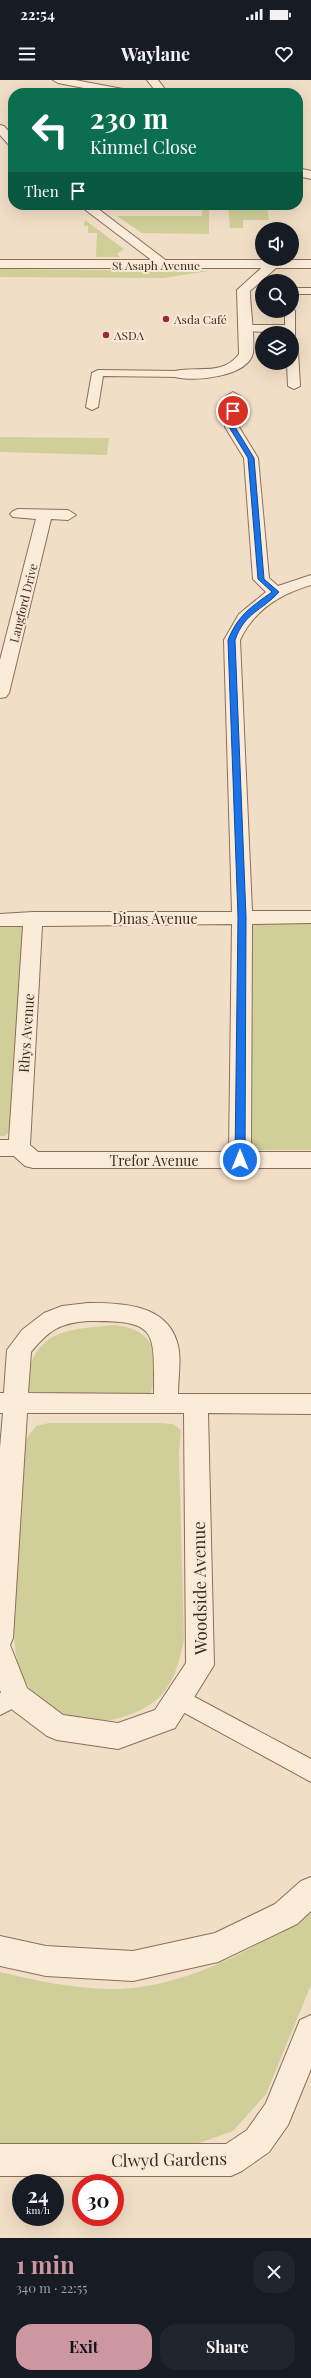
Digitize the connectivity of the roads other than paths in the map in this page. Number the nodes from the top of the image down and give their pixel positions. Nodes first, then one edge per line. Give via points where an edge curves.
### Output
1 (58, 80) edge
2 (101, 88) edge
3 (0, 128) edge
4 (8, 137) edge
5 (92, 210) edge
6 (0, 264) edge
7 (299, 264) edge
8 (311, 264) edge
9 (166, 265) junction
10 (255, 265) edge
11 (271, 266) edge
12 (299, 291) edge
13 (311, 291) edge
14 (245, 328) junction
15 (255, 329) edge
16 (293, 370) edge
17 (180, 374) joint
18 (294, 386) dead end
19 (229, 406) dead end
20 (92, 407) dead end
21 (18, 514) dead end
22 (46, 514) junction
23 (68, 515) dead end
24 (311, 580) edge
25 (276, 592) junction
26 (0, 692) edge
27 (242, 917) junction
28 (311, 917) edge
29 (33, 918) junction
30 (0, 920) edge
31 (9, 1148) edge
32 (240, 1160) junction
33 (311, 1160) edge
34 (7, 1403) edge
35 (311, 1404) edge
36 (166, 1405) junction
37 (196, 1405) junction
38 (0, 1638) edge
39 (0, 1652) edge
40 (178, 1698) junction
41 (8, 1701) edge
42 (311, 1772) edge
43 (311, 1890) edge
44 (0, 1951) edge
45 (311, 2031) edge
46 (0, 2160) edge

1 - 2 street
3 - 4 street
5 - 9 street
6 - 9 street, St Asaph Avenue
7 - 8 street, St Asaph Avenue
9 - 10 street, St Asaph Avenue
11 - 14 street via 243,290
12 - 13 lane
14 - 15 lane
14 - 17 street via 246,354 233,368 201,374
16 - 18 lane
17 - 20 lane via 98,373
19 - 25 street via 232,427 251,458 262,515 261,579
21 - 22 street
22 - 23 street
22 - 26 street, Langford Drive
24 - 25 street
25 - 27 street via 250,611 237,625 232,640
27 - 28 street, Dinas Avenue
27 - 29 street, Dinas Avenue
27 - 32 street
29 - 30 street, Dinas Avenue
29 - 31 street, Rhys Avenue
31 - 32 street, Trefor Avenue via 33,1160
32 - 33 street, Trefor Avenue
34 - 36 street
34 - 36 street via 19,1350 30,1335 52,1319 99,1312 141,1317 154,1324 165,1341
34 - 38 street
35 - 37 street
36 - 37 street
37 - 40 street, Woodside Avenue via 200,1665
39 - 41 street, Woodside Avenue
40 - 41 street, Woodside Avenue via 165,1719 118,1736 57,1728
40 - 42 lane
43 - 44 street via 286,1914 218,1947 133,1966 46,1961
45 - 46 street, Clwyd Gardens via 277,2114 258,2141 231,2160

